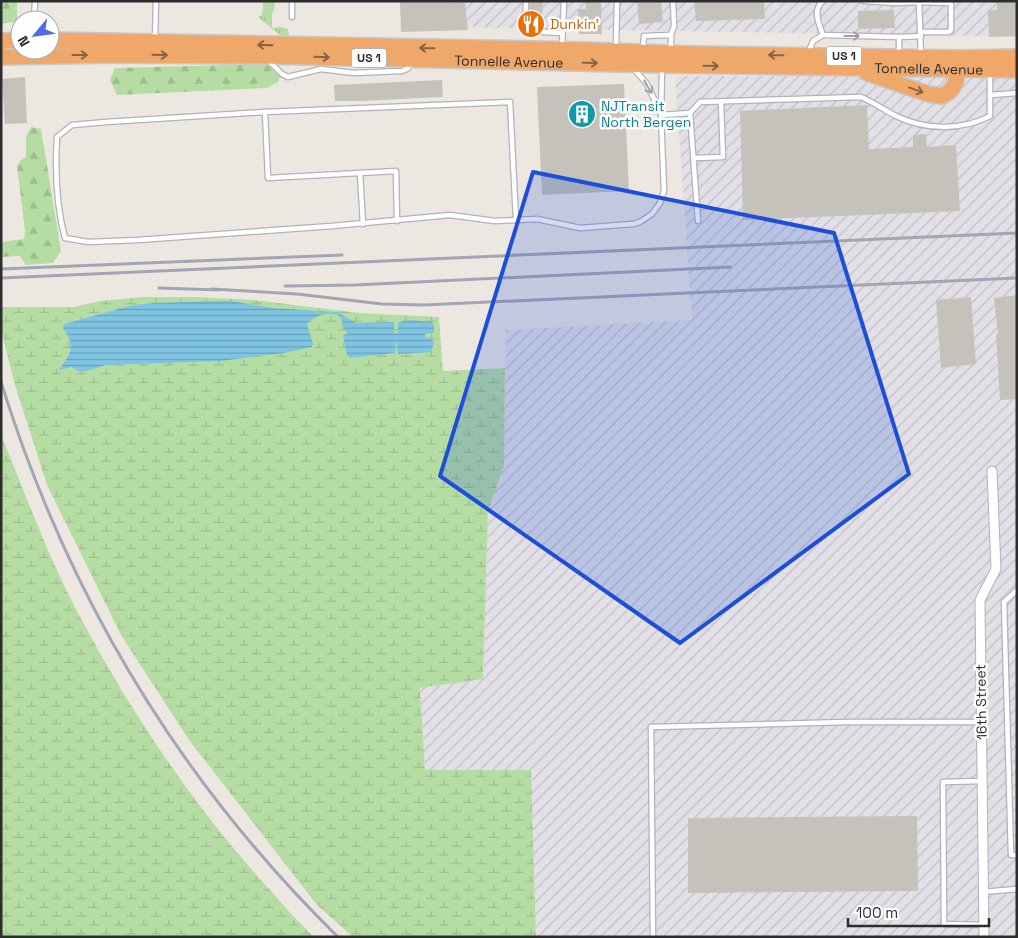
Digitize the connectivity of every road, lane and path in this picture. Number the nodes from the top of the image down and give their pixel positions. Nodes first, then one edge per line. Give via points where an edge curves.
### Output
1 (156, 1) edge
2 (292, 1) edge
3 (526, 1) edge
4 (564, 1) edge
5 (618, 1) edge
6 (673, 1) edge
7 (823, 1) edge
8 (864, 1) edge
9 (919, 2) edge
10 (292, 17) dead end
11 (562, 33) junction
12 (921, 34) junction
13 (671, 35) junction
14 (823, 35) junction
15 (898, 37) junction
16 (155, 42) junction
17 (111, 47) junction
18 (60, 48) edge
19 (562, 50) junction
20 (616, 51) junction
21 (643, 52) junction
22 (806, 56) junction
23 (665, 57) junction
24 (899, 57) junction
25 (921, 57) junction
26 (1017, 57) edge
27 (628, 64) junction
28 (957, 64) junction
29 (853, 68) junction
30 (990, 70) junction
31 (1017, 70) edge
32 (1017, 93) edge
33 (990, 95) junction
34 (721, 102) junction
35 (265, 112) junction
36 (690, 113) junction
37 (661, 115) junction
38 (694, 158) junction
39 (360, 173) junction
40 (516, 220) junction
41 (397, 221) junction
42 (698, 221) dead end
43 (363, 224) junction
44 (992, 471) dead end
45 (1017, 590) edge
46 (981, 722) junction
47 (982, 781) junction
48 (1017, 855) edge
49 (1017, 890) edge
50 (984, 892) junction
51 (984, 925) junction
52 (653, 937) edge
53 (984, 937) edge

1 - 16 lane
2 - 10 lane
3 - 11 lane via 525,31
4 - 11 lane
5 - 20 lane
6 - 13 lane
7 - 14 lane via 816,16
8 - 9 lane
9 - 12 lane
9 - 12 lane via 951,4 951,30
11 - 19 lane
12 - 15 lane
12 - 25 lane
13 - 21 lane via 644,36
13 - 23 lane
14 -> 15 lane
14 - 22 lane via 813,41
15 - 24 lane
16 - 17 highway, Tonnelle Avenue / US 1
19 -> 16 highway, Tonnelle Avenue / US 1
17 - 18 highway, Tonnelle Avenue / US 1
17 -> 27 highway, Tonnelle Avenue / US 1 via 264,56
19 - 20 highway, Tonnelle Avenue / US 1
20 - 21 highway, Tonnelle Avenue / US 1
21 - 23 highway, Tonnelle Avenue / US 1
22 -> 23 highway, Tonnelle Avenue / US 1
22 - 24 highway, Tonnelle Avenue / US 1
23 - 27 highway, Tonnelle Avenue / US 1
23 -> 29 highway, Tonnelle Avenue / US 1
23 - 37 lane
24 - 25 highway, Tonnelle Avenue / US 1
25 - 28 highway, Tonnelle Avenue / US 1
26 - 28 highway, Tonnelle Avenue / US 1
27 -> 37 lane via 647,84
28 - 29 highway, Tonnelle Avenue / US 1
29 -> 28 highway via 942,96 954,88
28 - 30 highway, Tonnelle Avenue / US 1
30 - 31 highway, Tonnelle Avenue / US 1
30 - 33 lane
32 - 33 lane
33 - 34 lane via 990,116 975,124 946,127 924,126 896,116 861,97
34 - 36 lane via 700,102
34 - 38 lane via 723,157
35 - 39 lane via 268,178
35 - 40 lane via 510,102
35 - 43 lane via 72,125 57,136 55,159 59,216 65,238 88,242 132,241
36 - 37 lane
36 - 38 lane
37 - 40 lane via 664,191 657,208 646,219 627,226 580,228 537,219
38 - 42 lane
39 - 41 lane via 396,171
39 - 43 lane
40 - 41 lane via 494,221 450,215
41 - 43 lane
44 - 46 street, 16th Street via 996,569 980,600
45 - 48 lane via 1004,602 1011,855
46 - 47 street, 16th Street
46 - 52 lane via 651,727
47 - 50 street, 16th Street
47 - 51 lane via 943,782 944,924
49 - 50 lane
50 - 51 street, 16th Street
51 - 53 street, 16th Street

